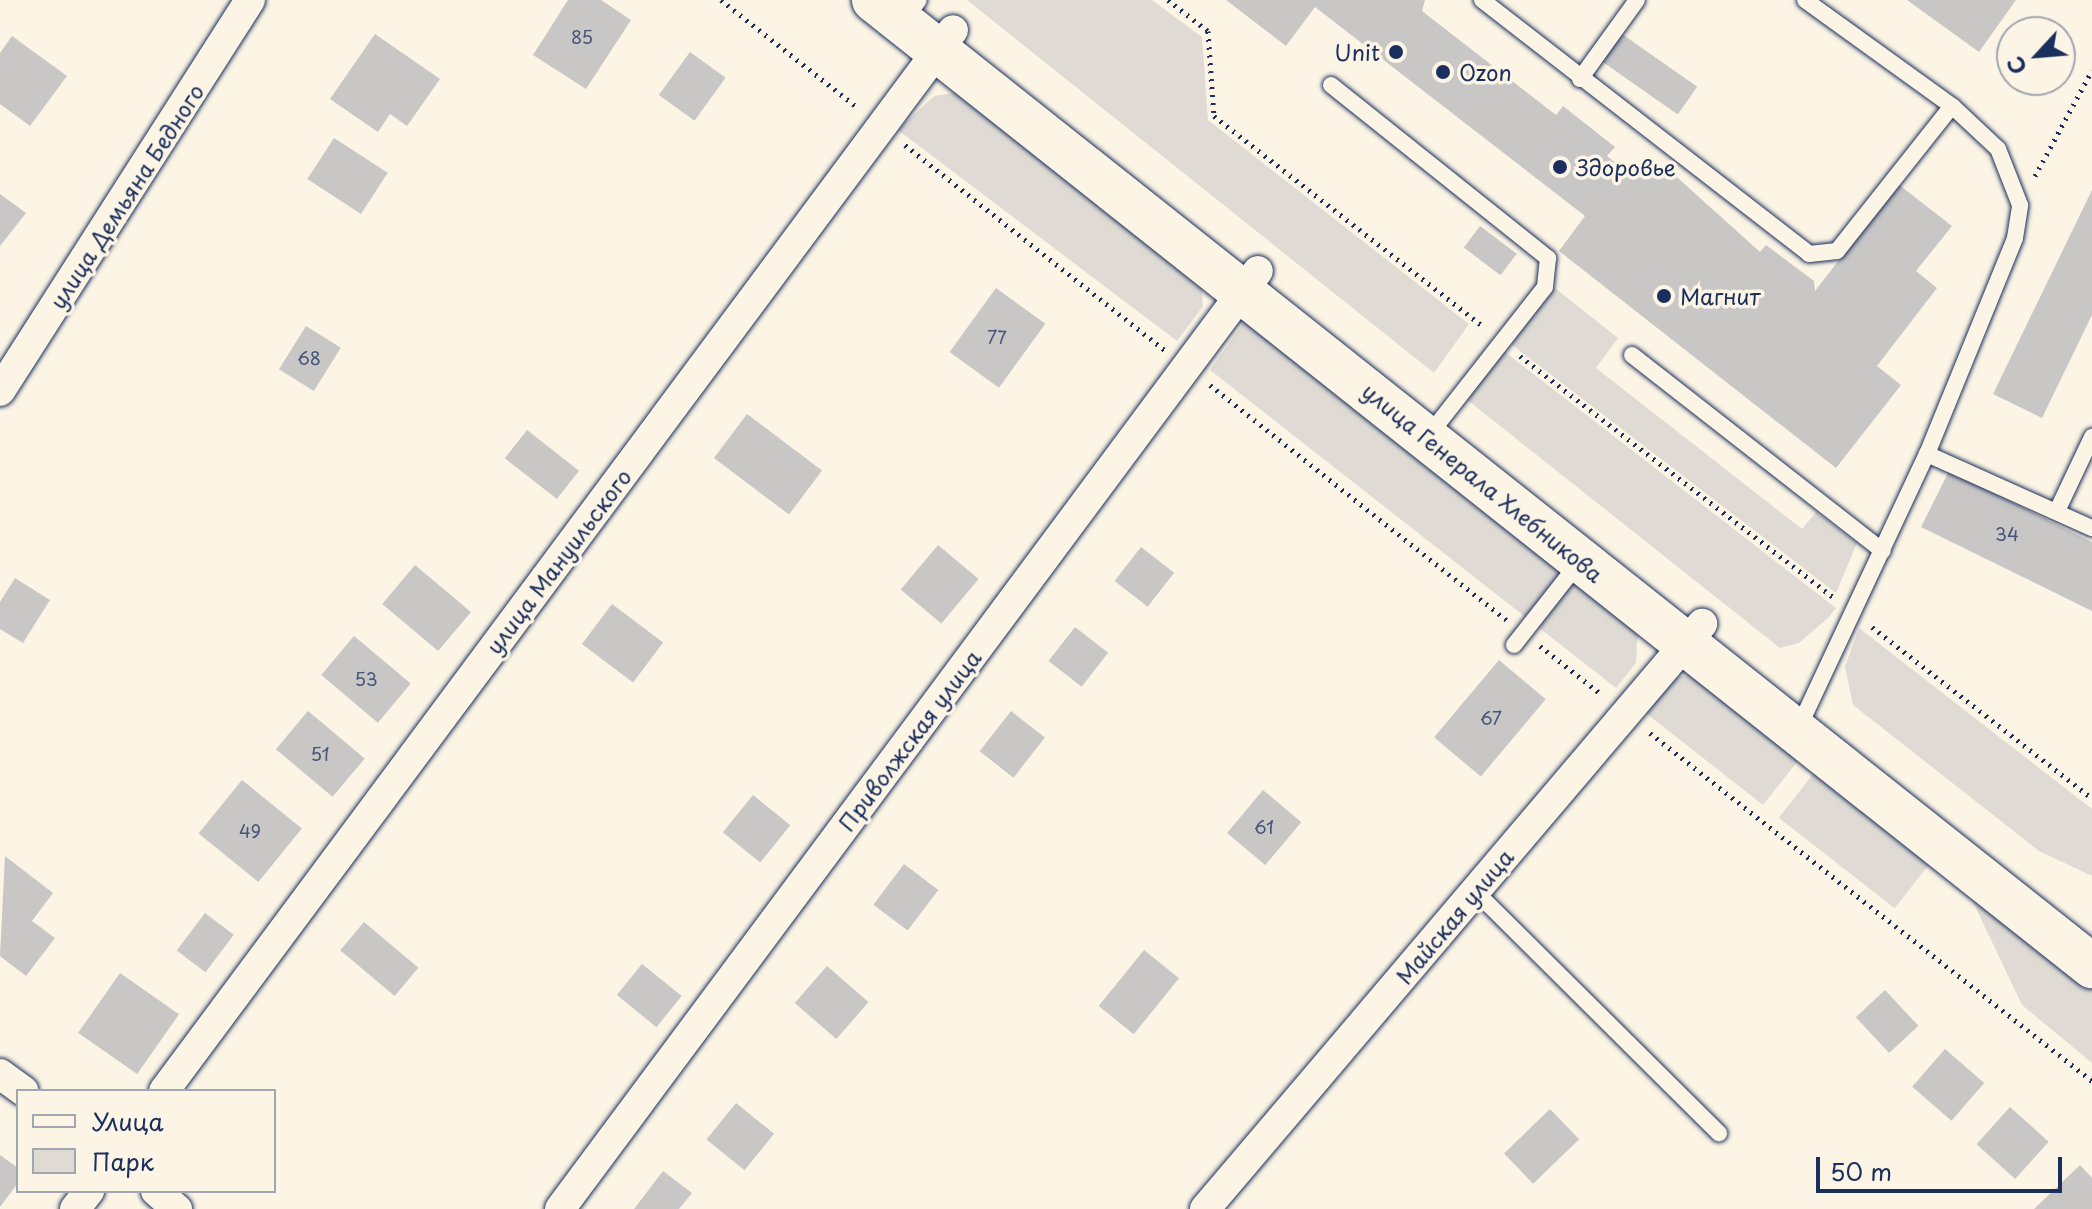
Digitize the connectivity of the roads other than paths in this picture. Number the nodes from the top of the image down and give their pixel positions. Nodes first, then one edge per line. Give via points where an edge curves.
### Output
1 (250, 0) edge
2 (1482, 0) edge
3 (1637, 0) edge
4 (1805, 0) edge
5 (905, 5) edge
6 (945, 40) junction
7 (1580, 79) junction
8 (1331, 85) dead end
9 (1952, 106) junction
10 (1250, 281) junction
11 (1632, 355) dead end
12 (0, 391) edge
13 (1435, 427) junction
14 (2092, 437) edge
15 (1927, 454) junction
16 (2057, 511) junction
17 (2092, 528) edge
18 (1883, 551) junction
19 (1581, 560) junction
20 (1694, 634) junction
21 (1519, 639) road end
22 (1804, 721) junction
23 (1475, 891) junction
24 (2092, 932) edge
25 (2092, 966) edge
26 (0, 1074) edge
27 (20, 1089) edge
28 (165, 1089) edge
29 (1719, 1133) dead end
30 (87, 1193) edge
31 (158, 1193) edge
32 (75, 1209) edge
33 (177, 1209) edge
34 (560, 1209) edge
35 (1205, 1209) edge

1 - 12 street, улица Демьяна Бедного
2 - 7 lane
3 - 7 lane
4 - 9 lane
5 - 6 street, улица Генерала Хлебникова
6 - 10 street, улица Генерала Хлебникова
6 - 28 street, улица Мануильского
7 - 9 lane via 1809,254 1837,251
8 - 13 lane via 1548,258 1545,287
9 - 15 lane via 1998,149 2020,205 2015,238
10 - 13 street, улица Генерала Хлебникова
10 - 34 street, Приволжская улица
11 - 18 lane
13 - 19 street, улица Генерала Хлебникова
13 - 20 street, улица Генерала Хлебникова
14 - 16 lane
15 - 16 lane
15 - 18 lane
16 - 17 lane
18 - 22 lane
19 - 20 street, улица Генерала Хлебникова
19 - 21 lane
20 - 22 street, улица Генерала Хлебникова
20 - 23 street, Майская улица
22 - 24 street, улица Генерала Хлебникова
22 - 25 street, улица Генерала Хлебникова
23 - 29 lane
23 - 35 street, Майская улица
26 - 27 street
30 - 32 street
31 - 33 street

